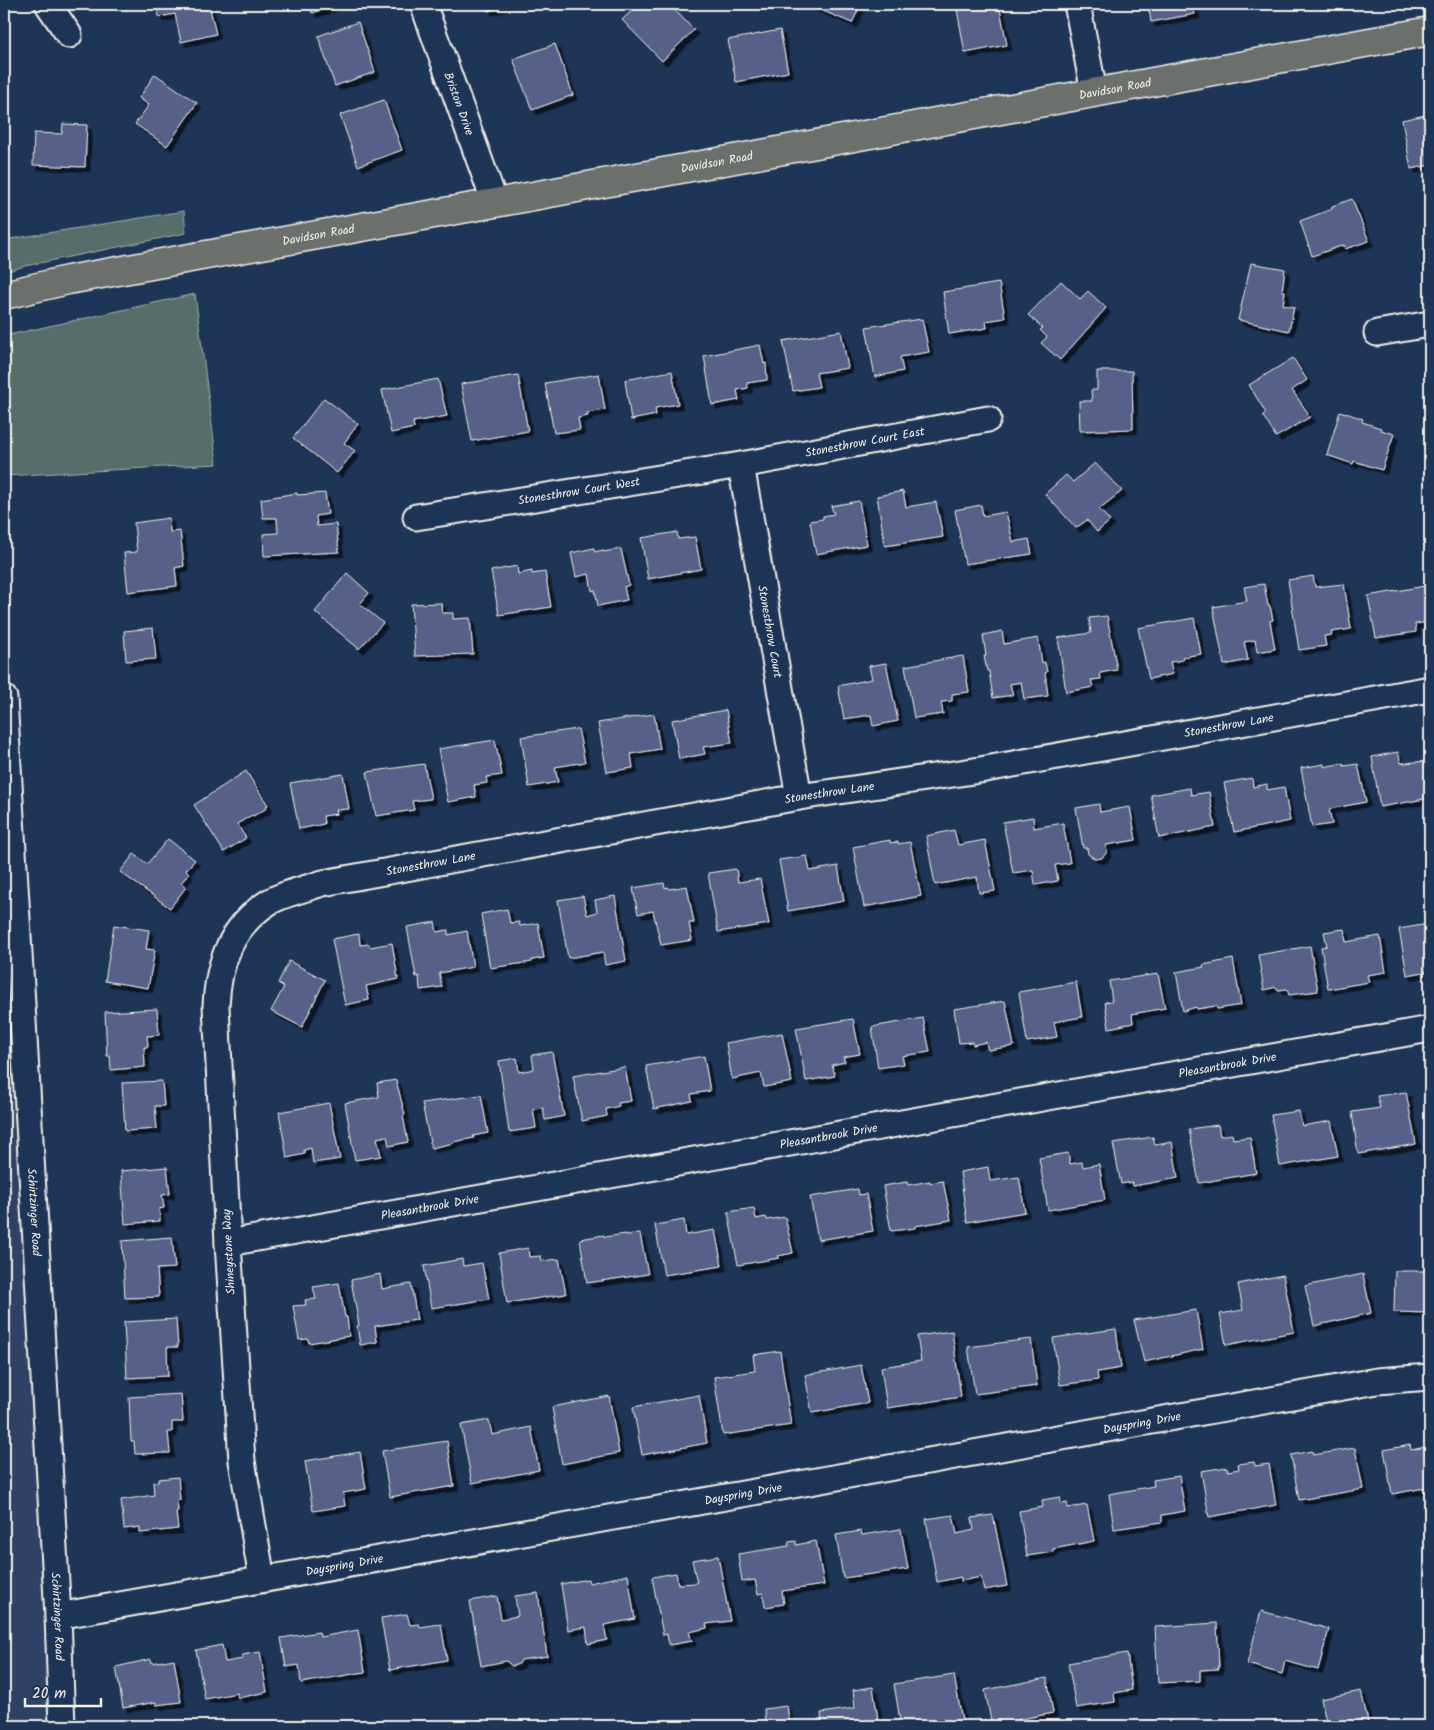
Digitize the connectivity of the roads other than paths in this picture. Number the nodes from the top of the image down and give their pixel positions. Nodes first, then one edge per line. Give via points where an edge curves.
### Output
1 (48, 4) edge
2 (424, 4) edge
3 (1077, 4) edge
4 (1430, 31) edge
5 (69, 35) dead end
6 (1094, 92) junction
7 (495, 203) junction
8 (4, 295) edge
9 (1430, 324) edge
10 (1377, 333) dead end
11 (988, 419) dead end
12 (741, 465) junction
13 (416, 517) dead end
14 (1430, 689) edge
15 (4, 698) edge
16 (799, 797) junction
17 (241, 928) joint
18 (1430, 1030) edge
19 (228, 1243) junction
20 (1430, 1377) edge
21 (262, 1579) junction
22 (58, 1616) junction
23 (62, 1726) edge

1 - 5 street
2 - 7 street, Briston Drive
3 - 6 street
4 - 6 main road, Davidson Road
6 - 7 main road, Davidson Road
7 - 8 main road, Davidson Road via 68,280
9 - 10 street
11 - 12 street, Stonesthrow Court East
12 - 13 street, Stonesthrow Court West
12 - 16 street, Stonesthrow Court
14 - 16 street, Stonesthrow Lane via 980,770
15 - 22 street, Schirtzinger Road
16 - 17 street, Stonesthrow Lane via 324,883 270,901
17 - 19 street, Shineystone Way via 228,946 217,984 216,1006
18 - 19 street, Pleasantbrook Drive
19 - 21 street, Shineystone Way via 242,1461
20 - 21 street, Dayspring Drive via 1377,1381
21 - 22 street, Dayspring Drive
22 - 23 street, Schirtzinger Road

